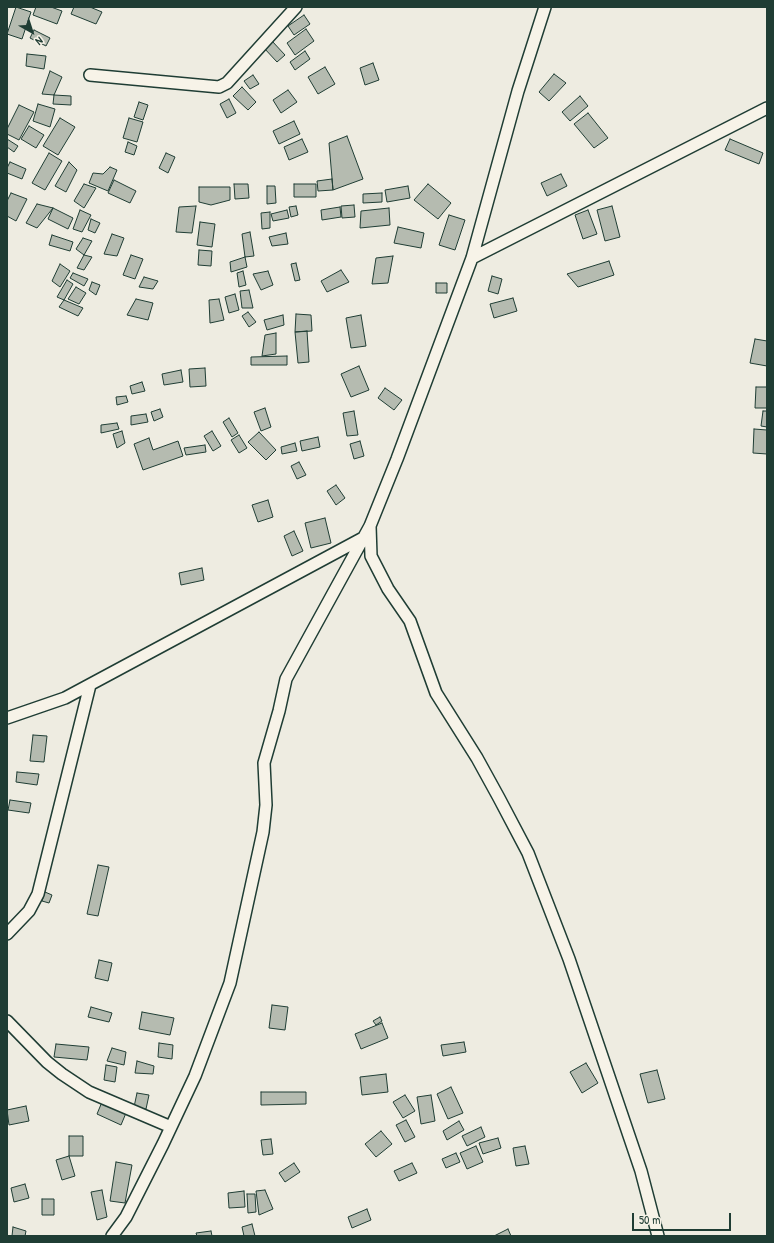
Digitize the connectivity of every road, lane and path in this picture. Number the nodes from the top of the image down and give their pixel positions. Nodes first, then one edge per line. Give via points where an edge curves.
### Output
1 (296, 7) edge
2 (545, 7) edge
3 (90, 75) dead end
4 (767, 108) edge
5 (472, 258) junction
6 (370, 526) junction
7 (363, 538) junction
8 (90, 685) junction
9 (7, 718) edge
10 (7, 934) edge
11 (7, 1021) edge
12 (171, 1127) junction
13 (112, 1236) edge
14 (658, 1236) edge

1 - 3 street via 227,83 219,87
2 - 5 street via 518,92
4 - 5 street
5 - 6 street
6 - 7 street
6 - 14 street via 371,556 388,589 410,621 436,693 480,764 528,853 572,967 640,1171
7 - 8 street
7 - 12 street via 286,680 264,763 266,805 263,832 230,983 195,1076
8 - 9 street via 65,698
8 - 10 street via 38,894 29,911
11 - 12 street via 47,1062 89,1092
12 - 13 street via 126,1217

